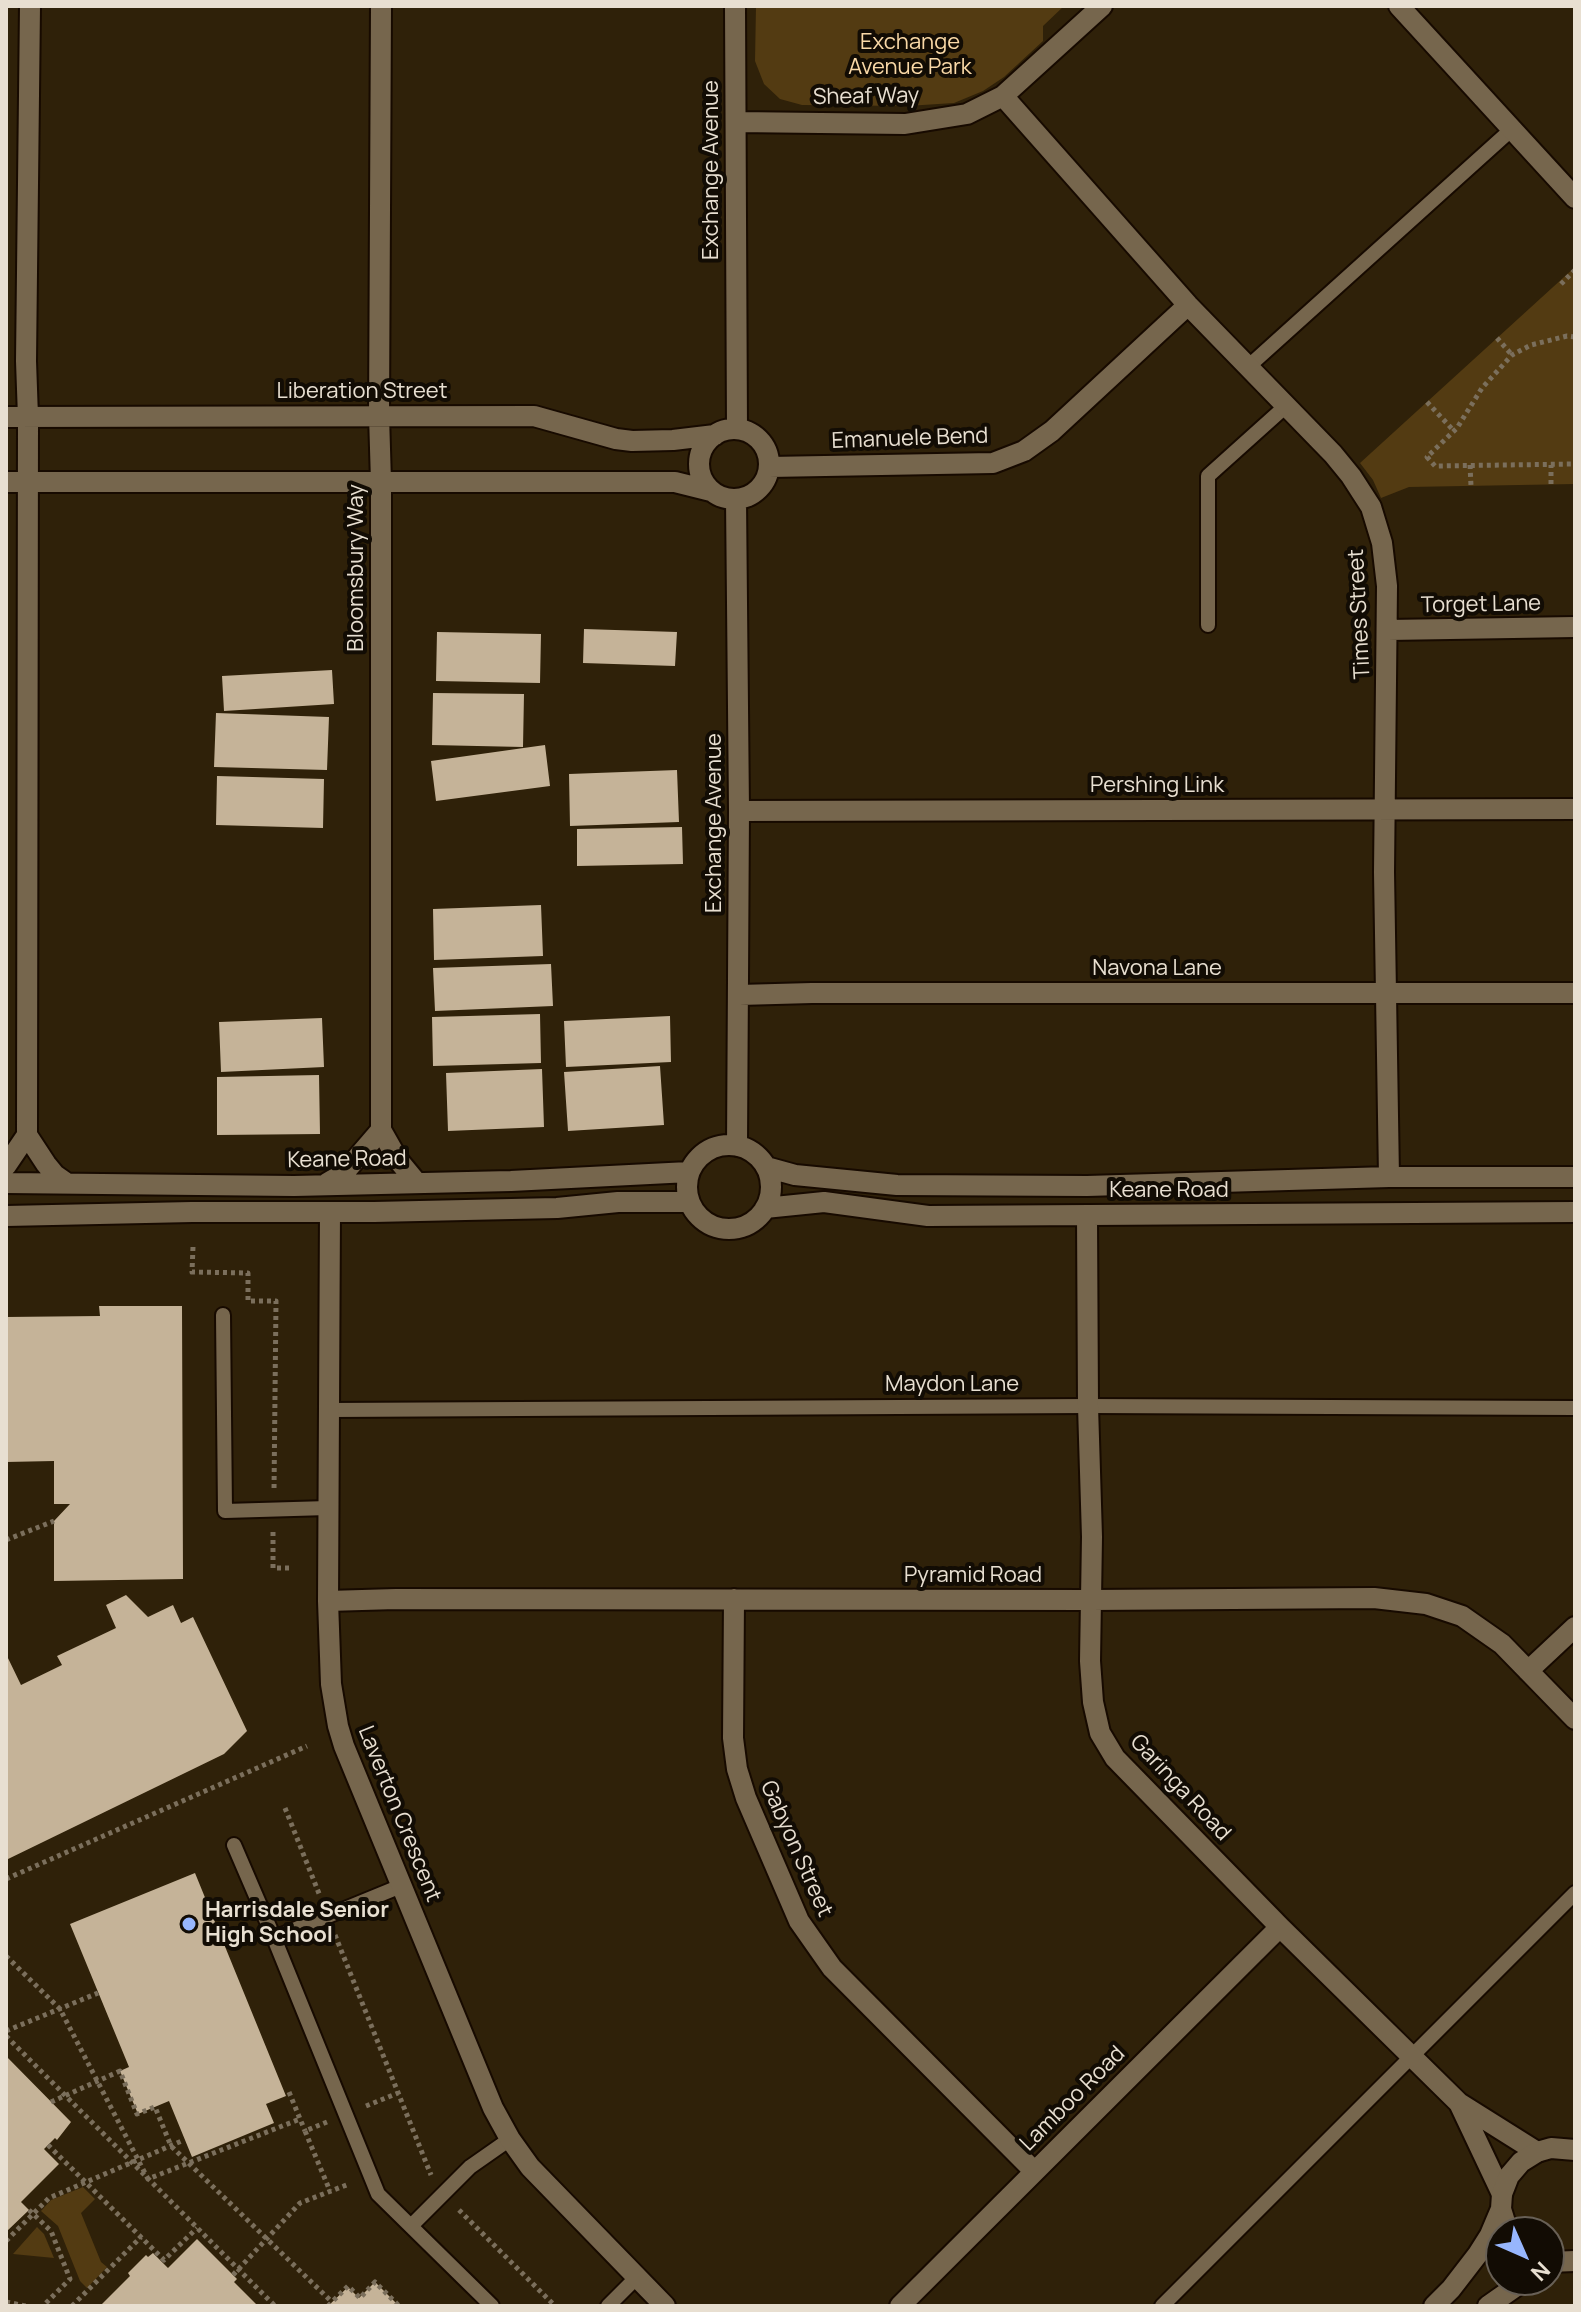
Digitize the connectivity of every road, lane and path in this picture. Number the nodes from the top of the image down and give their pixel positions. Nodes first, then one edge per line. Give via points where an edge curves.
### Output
1 (30, 6) edge
2 (381, 6) edge
3 (735, 6) edge
4 (1102, 6) edge
5 (1399, 6) edge
6 (1003, 96) junction
7 (736, 122) junction
8 (1512, 129) junction
9 (1575, 198) edge
10 (1575, 270) edge
11 (1561, 284) dead end
12 (1188, 305) junction
13 (1575, 337) edge
14 (1497, 338) dead end
15 (1512, 355) junction
16 (1249, 366) junction
17 (1427, 402) dead end
18 (1287, 405) junction
19 (379, 415) junction
20 (6, 417) edge
21 (28, 417) junction
22 (737, 429) junction
23 (1454, 431) junction
24 (715, 435) junction
25 (1575, 464) edge
26 (1470, 465) junction
27 (1551, 465) junction
28 (769, 467) junction
29 (6, 482) edge
30 (28, 482) junction
31 (381, 482) junction
32 (1551, 484) dead end
33 (1471, 486) dead end
34 (711, 491) junction
35 (736, 499) junction
36 (1208, 625) dead end
37 (1575, 627) edge
38 (1388, 630) junction
39 (1575, 809) edge
40 (1386, 810) junction
41 (739, 811) junction
42 (1386, 993) junction
43 (1575, 993) edge
44 (739, 995) junction
45 (381, 1130) junction
46 (27, 1135) junction
47 (737, 1146) junction
48 (6, 1166) edge
49 (766, 1167) junction
50 (689, 1172) junction
51 (1389, 1177) junction
52 (1575, 1177) edge
53 (65, 1182) junction
54 (6, 1183) edge
55 (327, 1183) junction
56 (417, 1183) junction
57 (688, 1202) junction
58 (765, 1208) junction
59 (330, 1212) junction
60 (1575, 1212) edge
61 (1087, 1215) junction
62 (6, 1216) edge
63 (193, 1247) dead end
64 (223, 1315) dead end
65 (1088, 1406) junction
66 (1575, 1408) edge
67 (330, 1410) junction
68 (328, 1508) junction
69 (273, 1510) junction
70 (54, 1521) dead end
71 (6, 1540) edge
72 (290, 1568) dead end
73 (734, 1599) junction
74 (1091, 1600) junction
75 (328, 1601) junction
76 (1575, 1627) edge
77 (1528, 1671) junction
78 (1575, 1719) edge
79 (307, 1746) dead end
80 (285, 1808) dead end
81 (234, 1845) dead end
82 (6, 1879) edge
83 (401, 1886) junction
84 (1575, 1893) edge
85 (328, 1916) junction
86 (1280, 1927) junction
87 (274, 1938) junction
88 (6, 1956) edge
89 (98, 1993) dead end
90 (60, 2009) junction
91 (6, 2034) edge
92 (1411, 2056) junction
93 (97, 2081) junction
94 (289, 2092) dead end
95 (65, 2095) junction
96 (51, 2102) dead end
97 (1459, 2103) junction
98 (300, 2119) junction
99 (305, 2131) dead end
100 (510, 2139) junction
101 (184, 2140) dead end
102 (48, 2145) dead end
103 (171, 2146) junction
104 (1573, 2148) edge
105 (1537, 2152) junction
106 (135, 2161) junction
107 (189, 2163) junction
108 (1034, 2171) junction
109 (370, 2175) junction
110 (148, 2179) junction
111 (86, 2182) junction
112 (443, 2194) junction
113 (1502, 2202) junction
114 (31, 2212) junction
115 (1505, 2216) edge
116 (411, 2226) junction
117 (197, 2228) junction
118 (141, 2237) junction
119 (267, 2239) junction
120 (6, 2241) edge
121 (238, 2269) junction
122 (233, 2275) dead end
123 (636, 2278) junction
124 (6, 2302) edge
125 (330, 2304) edge
126 (26, 2306) edge
127 (43, 2306) edge
128 (72, 2306) edge
129 (275, 2306) edge
130 (399, 2306) edge
131 (492, 2306) edge
132 (555, 2306) edge
133 (608, 2306) edge
134 (665, 2306) edge
135 (900, 2306) edge
136 (1162, 2306) edge
137 (1434, 2306) edge

1 - 21 street
2 - 19 street, Bloomsbury Way
3 - 7 street, Exchange Avenue
4 - 6 street, Sheaf Way
5 - 8 street
6 - 7 street, Sheaf Way via 967,114 905,124
6 - 12 street, Times Street
7 - 22 street, Exchange Avenue
8 - 9 street
8 - 16 lane
10 - 11 path
12 - 16 street, Times Street
12 - 28 street, Emanuele Bend via 1052,431 1024,451 993,463
13 - 15 path via 1531,345
14 - 15 path
15 - 23 path
16 - 18 street, Times Street
17 - 23 path
18 - 36 lane via 1208,476
18 - 38 street, Times Street via 1351,476 1371,507 1382,543
19 - 21 street, Liberation Street
19 - 24 street, Liberation Street via 534,416 632,441
19 - 31 street, Bloomsbury Way
20 - 21 street, Liberation Street
21 - 30 street
22 - 24 street
22 - 28 street via 761,441
23 - 26 path via 1427,457 1435,466
24 - 34 street via 701,451 699,465
25 - 27 path
26 - 27 path
26 - 33 path
27 - 32 path
28 - 35 street via 757,491
29 - 30 street
30 - 31 street
30 - 46 street
31 - 34 street via 675,482
31 - 45 street, Bloomsbury Way
34 - 35 street
35 - 41 street, Exchange Avenue
37 - 38 street, Torget Lane
38 - 40 street, Times Street
39 - 40 street, Pershing Link
40 - 41 street, Pershing Link
40 - 42 street, Times Street
41 - 44 street, Exchange Avenue
42 - 43 street, Navona Lane
42 - 44 street, Navona Lane
42 - 51 street, Times Street
44 - 47 street, Exchange Avenue
45 - 55 street via 344,1173
45 - 56 street
46 - 48 street
46 - 53 street
47 - 49 street, Keane Road via 755,1154
47 - 50 street via 710,1149
49 - 51 street, Keane Road via 897,1185 1087,1186
49 - 58 street via 771,1192
50 - 56 street, Keane Road
50 - 57 street
51 - 52 street, Keane Road
53 - 54 street, Keane Road
53 - 55 street, Keane Road
55 - 56 street, Keane Road
57 - 58 street, Keane Road via 712,1227 730,1230 747,1226
57 - 59 street
58 - 61 street, Keane Road via 824,1202 928,1216
59 - 62 street
59 - 67 street, Laverton Crescent
60 - 61 street, Keane Road
61 - 65 street, Garinga Road
63 - 69 path via 192,1272 248,1273 248,1301 276,1301
64 - 69 lane via 225,1511
65 - 66 lane, Maydon Lane
65 - 67 lane, Maydon Lane
65 - 74 street, Garinga Road
67 - 68 street, Laverton Crescent
68 - 69 lane
68 - 75 street, Laverton Crescent
69 - 72 path via 273,1568
70 - 71 path
73 - 74 street, Pyramid Road
73 - 75 street, Pyramid Road
73 - 108 street, Gabyon Street via 737,1769 799,1921 832,1968
74 - 77 street, Pyramid Road via 1374,1598 1426,1604 1462,1616 1502,1644
74 - 86 street, Garinga Road via 1090,1661 1100,1733 1115,1758
75 - 83 street, Laverton Crescent via 338,1726
76 - 77 street
77 - 78 street, Pyramid Road
79 - 82 path
80 - 85 path
81 - 87 lane
83 - 85 lane
83 - 100 street, Laverton Crescent
84 - 92 lane
85 - 87 lane
85 - 112 path via 435,2186
86 - 92 street, Garinga Road
86 - 108 street, Lamboo Road
87 - 109 lane
88 - 90 path
89 - 90 path
90 - 91 path
90 - 93 path
91 - 95 path
92 - 97 street, Garinga Road
92 - 136 lane
93 - 95 path
93 - 103 path via 120,2071 137,2114 155,2107
93 - 106 path
94 - 98 path
95 - 96 path
95 - 106 path
97 - 105 street, Garinga Road
97 - 113 street, Garinga Road
98 - 99 path
98 - 107 path
100 - 112 lane
100 - 123 street, Laverton Crescent
101 - 103 path
102 - 111 path
103 - 106 path
103 - 107 path
104 - 105 street
105 - 113 street via 1509,2176
106 - 110 path
106 - 111 path
107 - 110 path
107 - 119 path
108 - 135 street, Lamboo Road
109 - 116 lane via 378,2194
109 - 119 path via 300,2203
110 - 117 path
111 - 114 path
111 - 118 path
112 - 116 lane
112 - 132 path
113 - 115 street, Garinga Road
113 - 137 street via 1478,2254
114 - 120 path
114 - 127 path via 51,2231 70,2279
116 - 131 lane
117 - 118 path via 164,2260
117 - 121 path
118 - 128 path
119 - 121 path
119 - 125 path
121 - 122 path
121 - 129 path
123 - 133 lane
123 - 134 street, Laverton Crescent
124 - 126 path
125 - 130 path via 348,2286 360,2298 375,2282

